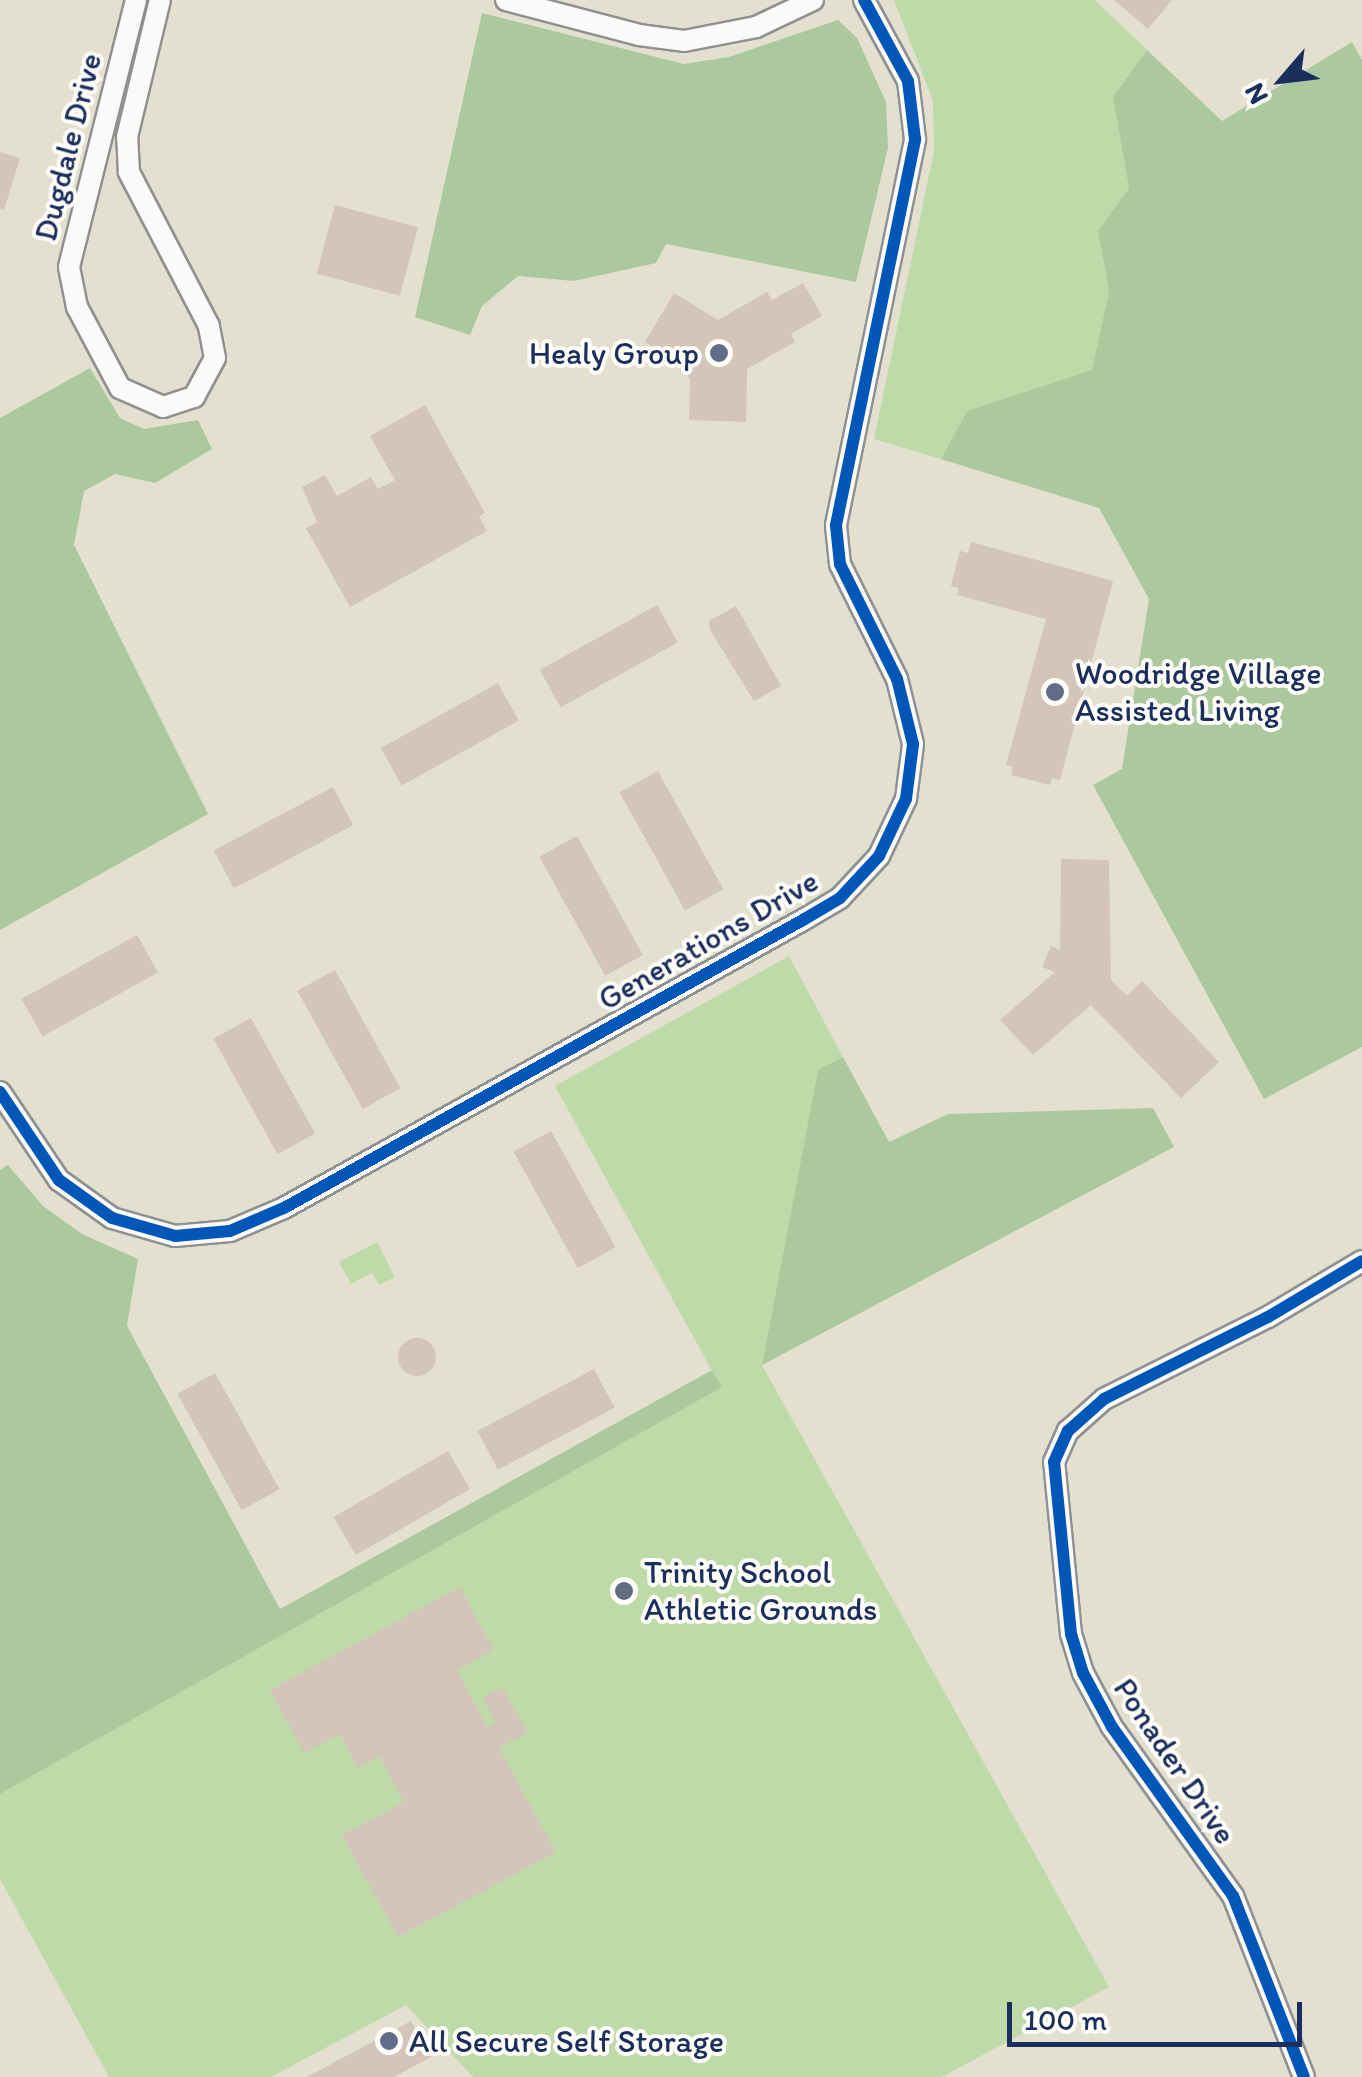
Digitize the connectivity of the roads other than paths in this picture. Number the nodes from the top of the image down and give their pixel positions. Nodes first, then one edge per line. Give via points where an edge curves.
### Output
1 (136, 0) edge
2 (160, 0) edge
3 (506, 0) edge
4 (813, 0) edge
5 (864, 0) edge
6 (0, 1092) edge
7 (1355, 1264) edge
8 (1304, 2077) edge

1 - 2 street, Dugdale Drive via 69,268 77,307 120,388 163,407 194,398 215,358 209,326 129,172 127,137
3 - 4 street via 639,36 684,40 756,28
5 - 6 street, Generations Drive via 908,81 915,139 836,525 840,564 898,679 913,744 906,799 879,856 840,898 803,920 284,1208 230,1231 175,1236 112,1218 59,1180
7 - 8 street, Ponader Drive via 1268,1317 1104,1399 1068,1431 1054,1462 1068,1617 1083,1673 1112,1727 1233,1896

